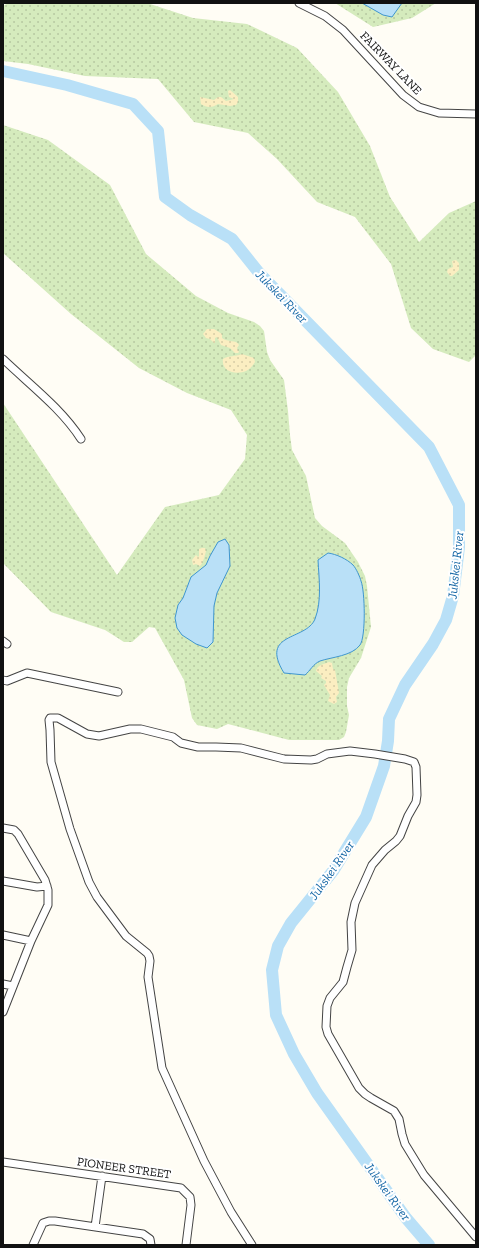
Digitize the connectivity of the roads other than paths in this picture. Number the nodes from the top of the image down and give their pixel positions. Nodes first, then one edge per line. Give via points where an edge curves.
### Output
1 (299, 3) edge
2 (476, 114) edge
3 (3, 359) edge
4 (81, 439) dead end
5 (3, 680) edge
6 (118, 692) dead end
7 (3, 828) edge
8 (3, 882) edge
9 (47, 886) junction
10 (3, 935) edge
11 (31, 941) junction
12 (3, 984) edge
13 (13, 986) junction
14 (3, 1012) edge
15 (3, 1162) edge
16 (102, 1176) junction
17 (95, 1227) junction
18 (476, 1237) edge
19 (33, 1245) edge
20 (152, 1245) edge
21 (186, 1245) edge
22 (252, 1245) edge

1 - 2 street, FAIRWAY LANE via 325,16 343,30 403,95 419,107 439,113
3 - 4 street via 60,413
5 - 6 street via 27,673
7 - 9 street via 14,830 18,834
8 - 9 street
9 - 11 street via 48,905
10 - 11 street
11 - 13 street
12 - 13 street
13 - 14 street
15 - 16 street, PIONEER STREET
16 - 17 street
16 - 21 street, PIONEER STREET via 181,1188 190,1198 191,1205
17 - 19 street via 49,1221 43,1223
17 - 20 street via 143,1234 150,1239
18 - 22 street via 424,1175 405,1144 399,1119 394,1111 359,1088 326,1027 328,1002 343,982 352,950 351,922 355,903 372,865 400,836 416,802 415,764 405,759 350,751 327,754 311,760 284,759 241,748 198,747 141,729 99,736 87,734 52,717 49,719 50,762 89,882 126,936 149,956 148,977 162,1068 204,1161

